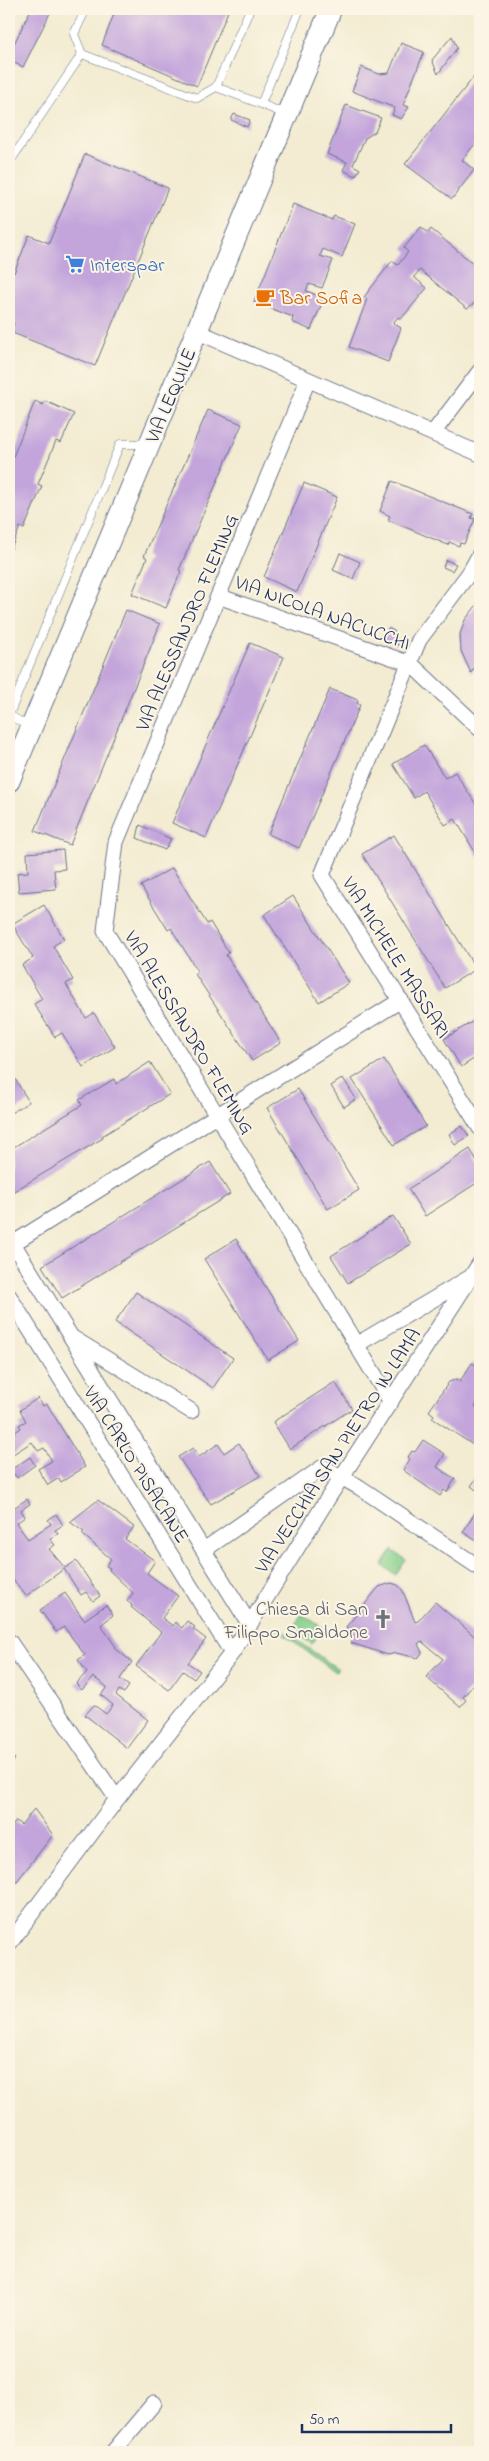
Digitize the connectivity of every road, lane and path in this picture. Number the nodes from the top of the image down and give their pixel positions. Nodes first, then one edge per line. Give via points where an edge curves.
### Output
1 (86, 9) edge
2 (250, 9) edge
3 (300, 9) edge
4 (331, 9) edge
5 (82, 54) junction
6 (216, 87) junction
7 (261, 104) junction
8 (287, 115) junction
9 (9, 163) edge
10 (196, 331) junction
11 (480, 371) edge
12 (308, 380) junction
13 (433, 433) junction
14 (149, 444) junction
15 (480, 454) edge
16 (480, 554) edge
17 (218, 596) junction
18 (411, 664) junction
19 (9, 715) edge
20 (31, 728) junction
21 (480, 729) edge
22 (10, 775) edge
23 (400, 1000) junction
24 (475, 1108) edge
25 (217, 1115) junction
26 (480, 1128) edge
27 (10, 1242) edge
28 (476, 1269) edge
29 (9, 1296) edge
30 (71, 1337) junction
31 (356, 1345) junction
32 (391, 1402) junction
33 (192, 1411) dead end
34 (343, 1476) junction
35 (204, 1550) junction
36 (480, 1568) edge
37 (250, 1624) junction
38 (9, 1641) edge
39 (232, 1653) junction
40 (117, 1799) junction
41 (9, 1944) edge
42 (154, 2403) dead end
43 (113, 2452) edge

1 - 5 lane via 74,34
2 - 6 lane
3 - 7 lane
4 - 8 main road, VIA LEQUILE
5 - 6 lane via 197,98
5 - 9 lane
6 - 7 lane
7 - 8 lane
8 - 10 main road, VIA LEQUILE
10 - 12 street
10 - 14 main road, VIA LEQUILE
11 - 13 street
12 - 13 street
12 - 17 street, VIA ALESSANDRO FLEMING
13 - 15 street
14 - 19 lane via 120,444
14 - 20 main road, VIA LEQUILE
16 - 18 street via 419,640
17 - 18 street, VIA NICOLA NACUCCHI
17 - 25 street, VIA ALESSANDRO FLEMING via 116,842 105,931
18 - 21 street, VIA NICOLA NACUCCHI
18 - 23 street, VIA MICHELE MASSARI via 322,875
19 - 20 lane
20 - 22 main road, VIA LEQUILE
23 - 24 street, VIA MICHELE MASSARI
23 - 25 street
24 - 26 street, VIA MICHELE MASSARI
25 - 27 street
25 - 31 street, VIA ALESSANDRO FLEMING
27 - 30 street, VIA CARLO PISACANE
28 - 31 street
28 - 32 street, VIA VECCHIA SAN PIETRO IN LAMA
29 - 39 street, VIA CARLO PISACANE
30 - 33 street, VIA CARLO PISACANE
30 - 35 street, VIA CARLO PISACANE
31 - 32 street, VIA ALESSANDRO FLEMING
32 - 34 street, VIA VECCHIA SAN PIETRO IN LAMA
34 - 35 street via 323,1467
34 - 36 street
34 - 37 street, VIA VECCHIA SAN PIETRO IN LAMA
35 - 37 street, VIA CARLO PISACANE
37 - 39 street, VIA VECCHIA SAN PIETRO IN LAMA
38 - 40 street
39 - 40 street, VIA VECCHIA SAN PIETRO IN LAMA
40 - 41 street, VIA VECCHIA SAN PIETRO IN LAMA
42 - 43 street

